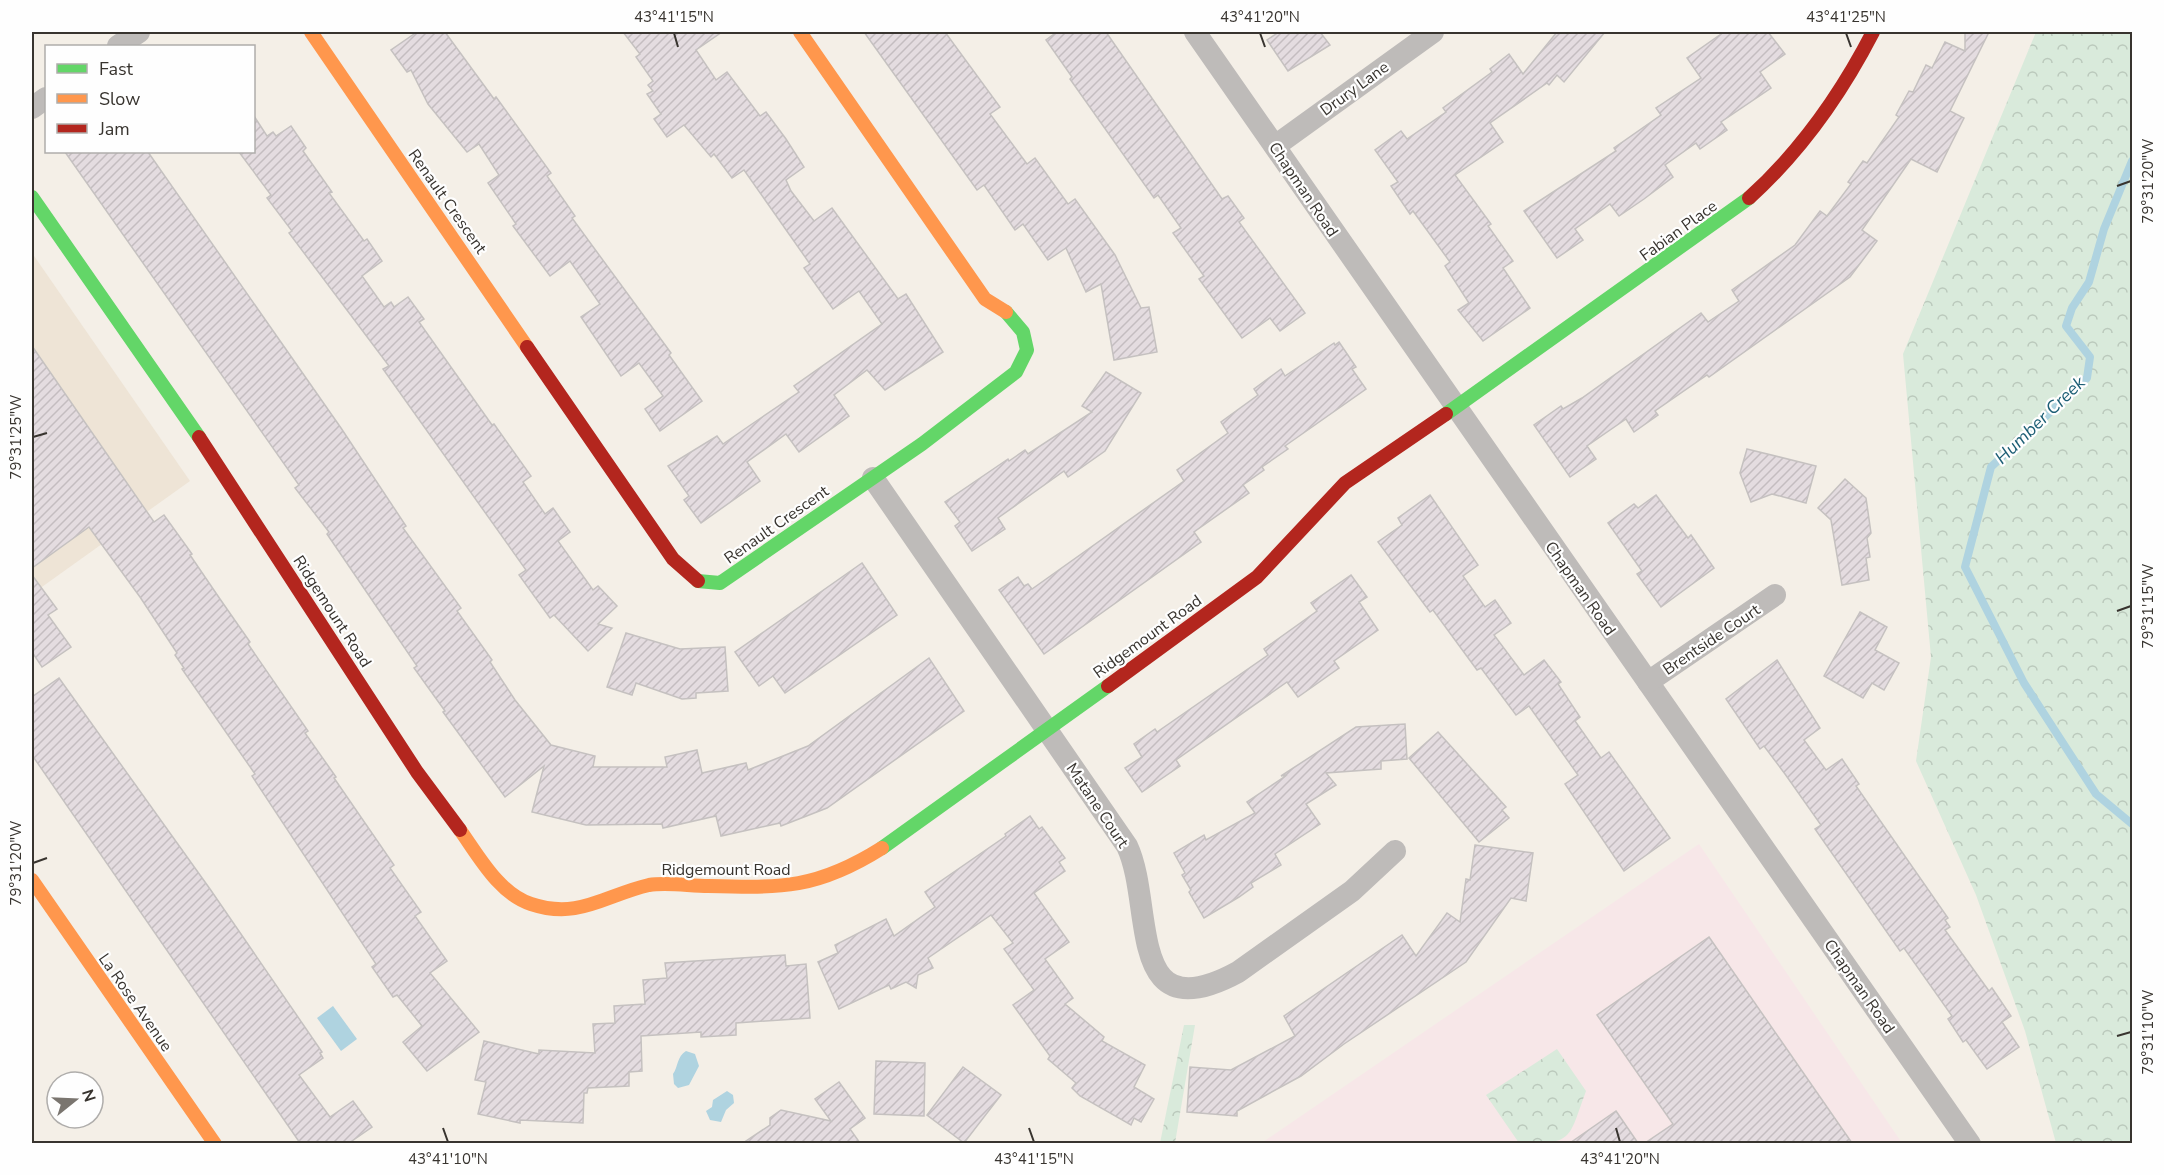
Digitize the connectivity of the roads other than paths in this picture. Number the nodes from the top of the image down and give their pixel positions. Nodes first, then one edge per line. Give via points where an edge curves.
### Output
1 (139, 32) edge
2 (311, 32) edge
3 (800, 32) edge
4 (1195, 32) edge
5 (1433, 32) edge
6 (1873, 32) edge
7 (120, 45) edge
8 (45, 99) edge
9 (32, 108) edge
10 (1275, 146) junction
11 (32, 197) edge
12 (1455, 408) junction
13 (873, 478) junction
14 (1775, 595) dead end
15 (1648, 682) junction
16 (1046, 729) junction
17 (1395, 851) dead end
18 (32, 880) edge
19 (214, 1143) edge
20 (1970, 1143) edge

1 - 7 street
2 - 13 street, Renault Crescent via 673,559 700,583 720,583
3 - 13 street, Renault Crescent via 986,298 1016,321 1026,341 1023,362 1001,386
4 - 10 street, Chapman Road
5 - 10 street, Drury Lane
6 - 12 street, Fabian Place via 1838,92 1761,189
8 - 9 street
10 - 12 street, Chapman Road
11 - 16 street, Ridgemount Road via 203,443 417,772 499,883 529,904 565,911 595,905 650,885 768,888 801,885 832,875 904,834
12 - 15 street, Chapman Road
12 - 16 street, Ridgemount Road via 1345,483 1257,577
13 - 16 street, Matane Court
14 - 15 street, Brentside Court
15 - 20 street, Chapman Road
16 - 17 street, Matane Court via 1127,846 1138,872 1150,957 1169,982 1180,988 1209,986 1238,972 1352,891
18 - 19 street, La Rose Avenue

